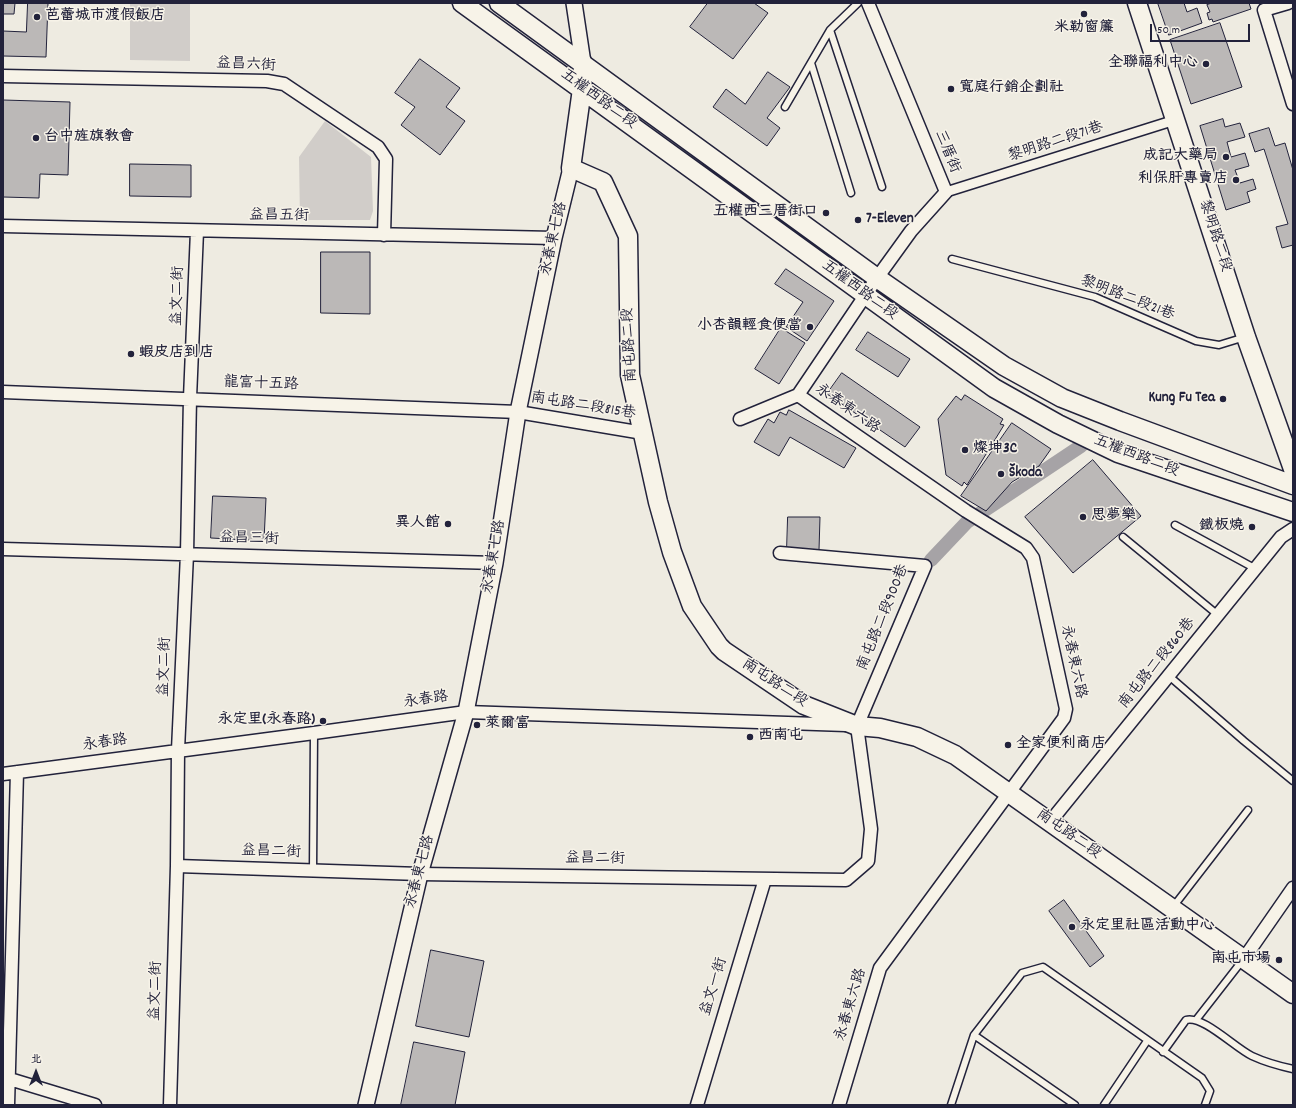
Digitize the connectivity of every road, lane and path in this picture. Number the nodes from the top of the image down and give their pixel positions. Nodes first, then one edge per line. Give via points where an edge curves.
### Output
1 (462, 3) edge
2 (499, 3) edge
3 (574, 3) edge
4 (858, 3) edge
5 (868, 3) edge
6 (1137, 3) edge
7 (1288, 3) edge
8 (830, 30) junction
9 (583, 63) junction
10 (811, 63) junction
11 (3, 76) edge
12 (582, 89) junction
13 (1293, 104) edge
14 (785, 107) dead end
15 (1175, 120) junction
16 (571, 168) junction
17 (882, 187) dead end
18 (946, 192) junction
19 (851, 193) dead end
20 (3, 226) edge
21 (197, 231) junction
22 (384, 235) junction
23 (554, 238) junction
24 (952, 259) dead end
25 (876, 278) junction
26 (865, 295) junction
27 (1246, 336) junction
28 (3, 392) edge
29 (798, 395) junction
30 (190, 398) junction
31 (518, 412) junction
32 (740, 419) dead end
33 (643, 433) junction
34 (1293, 469) edge
35 (1293, 485) edge
36 (1293, 512) edge
37 (1175, 525) dead end
38 (1293, 529) edge
39 (1123, 537) dead end
40 (3, 549) edge
41 (780, 553) dead end
42 (187, 554) junction
43 (495, 563) junction
44 (1256, 569) junction
45 (1218, 615) junction
46 (1169, 676) junction
47 (466, 712) junction
48 (857, 726) junction
49 (314, 733) junction
50 (178, 750) junction
51 (17, 772) junction
52 (3, 774) edge
53 (1293, 781) edge
54 (1010, 794) junction
55 (1248, 810) dead end
56 (1050, 822) junction
57 (177, 866) junction
58 (313, 870) junction
59 (420, 874) junction
60 (765, 879) junction
61 (1293, 888) edge
62 (1172, 908) junction
63 (1243, 960) junction
64 (1293, 994) edge
65 (1196, 1020) junction
66 (974, 1035) junction
67 (1147, 1041) junction
68 (1163, 1052) junction
69 (1293, 1069) edge
70 (6, 1078) edge
71 (8, 1105) edge
72 (95, 1105) edge
73 (170, 1105) edge
74 (366, 1105) edge
75 (697, 1105) edge
76 (839, 1105) edge
77 (952, 1105) edge
78 (1075, 1105) edge
79 (1104, 1105) edge
80 (1205, 1105) edge

1 - 12 main road, 五權西路二段
2 - 9 main road, 五權西路二段
3 - 9 street, 永春東七路
4 - 8 lane
5 - 18 street, 三厝街
6 - 15 main road, 黎明路二段
7 - 13 street via 1264,10
8 - 10 lane
8 - 17 lane
9 - 12 main road, 永春東七路
9 - 25 main road, 五權西路二段
10 - 14 lane
10 - 19 lane
11 - 22 street, 益昌六街 via 267,81 284,84 378,147 386,159
12 - 16 main road, 永春東七路
12 - 26 main road, 五權西路二段
15 - 18 street, 黎明路二段71巷
15 - 27 main road, 黎明路二段
16 - 23 street, 永春東七路
16 - 33 main road, 南屯路二段 via 603,182 628,236 630,375
18 - 25 street, 三厝街 via 911,231
20 - 21 street, 益昌五街
21 - 22 street, 益昌五街
21 - 30 street, 益文二街
22 - 23 street, 益昌五街
23 - 31 street, 永春東七路
24 - 27 lane, 黎明路二段21巷 via 1095,297 1196,341 1220,345
25 - 26 street, 三厝街
25 - 35 main road, 五權西路二段 via 1004,366 1062,398 1120,422
26 - 29 street, 三厝街
26 - 36 main road, 五權西路二段 via 994,388 1058,424 1118,453
27 - 34 main road, 黎明路二段
28 - 30 street, 龍富十五路
29 - 32 street, 永春東六路
29 - 54 street, 永春東六路 via 966,511 1026,548 1033,558 1066,709 1064,718
30 - 31 street, 龍富十五路
30 - 42 street, 益文二街
31 - 33 street, 南屯路二段815巷
31 - 43 street, 永春東七路
33 - 48 main road, 南屯路二段 via 672,552 692,606 719,646 804,705
37 - 44 lane
38 - 44 street, 南屯路二段860巷 via 1281,537
39 - 45 lane
40 - 42 street, 益昌三街
41 - 48 street, 南屯路二段900巷 via 925,566
42 - 43 street, 益昌三街
42 - 50 street, 益文二街
43 - 47 street, 永春東七路
44 - 45 street, 南屯路二段860巷
45 - 46 street, 南屯路二段860巷
46 - 53 lane
46 - 56 street, 南屯路二段860巷
47 - 48 street, 永春路
47 - 49 street, 永春路
47 - 59 street, 永春東七路
48 - 54 main road, 南屯路二段 via 896,731 929,742 955,755
48 - 60 street, 益昌二街 via 871,828 868,861 846,880
49 - 50 street, 永春路
49 - 58 lane
50 - 51 street, 永春路
50 - 57 street, 益文二街
51 - 52 street, 永春路
51 - 70 street
54 - 56 main road, 南屯路二段
54 - 76 street, 永春東六路 via 880,968
55 - 62 lane
56 - 62 main road, 南屯路二段
57 - 58 street, 益昌二街
57 - 73 street, 益文二街
58 - 59 street, 益昌二街
59 - 60 street, 益昌二街
59 - 74 street, 永春東七路
60 - 75 street, 益文一街
61 - 63 street
62 - 63 main road, 南屯路二段
63 - 64 main road, 南屯路二段
63 - 65 lane
65 - 68 lane via 1186,1020
65 - 69 lane via 1252,1056
66 - 67 lane via 1022,974 1043,967
66 - 77 lane
66 - 78 lane
67 - 68 lane
67 - 79 lane
68 - 80 lane via 1202,1078 1210,1091
70 - 71 street
70 - 72 street

